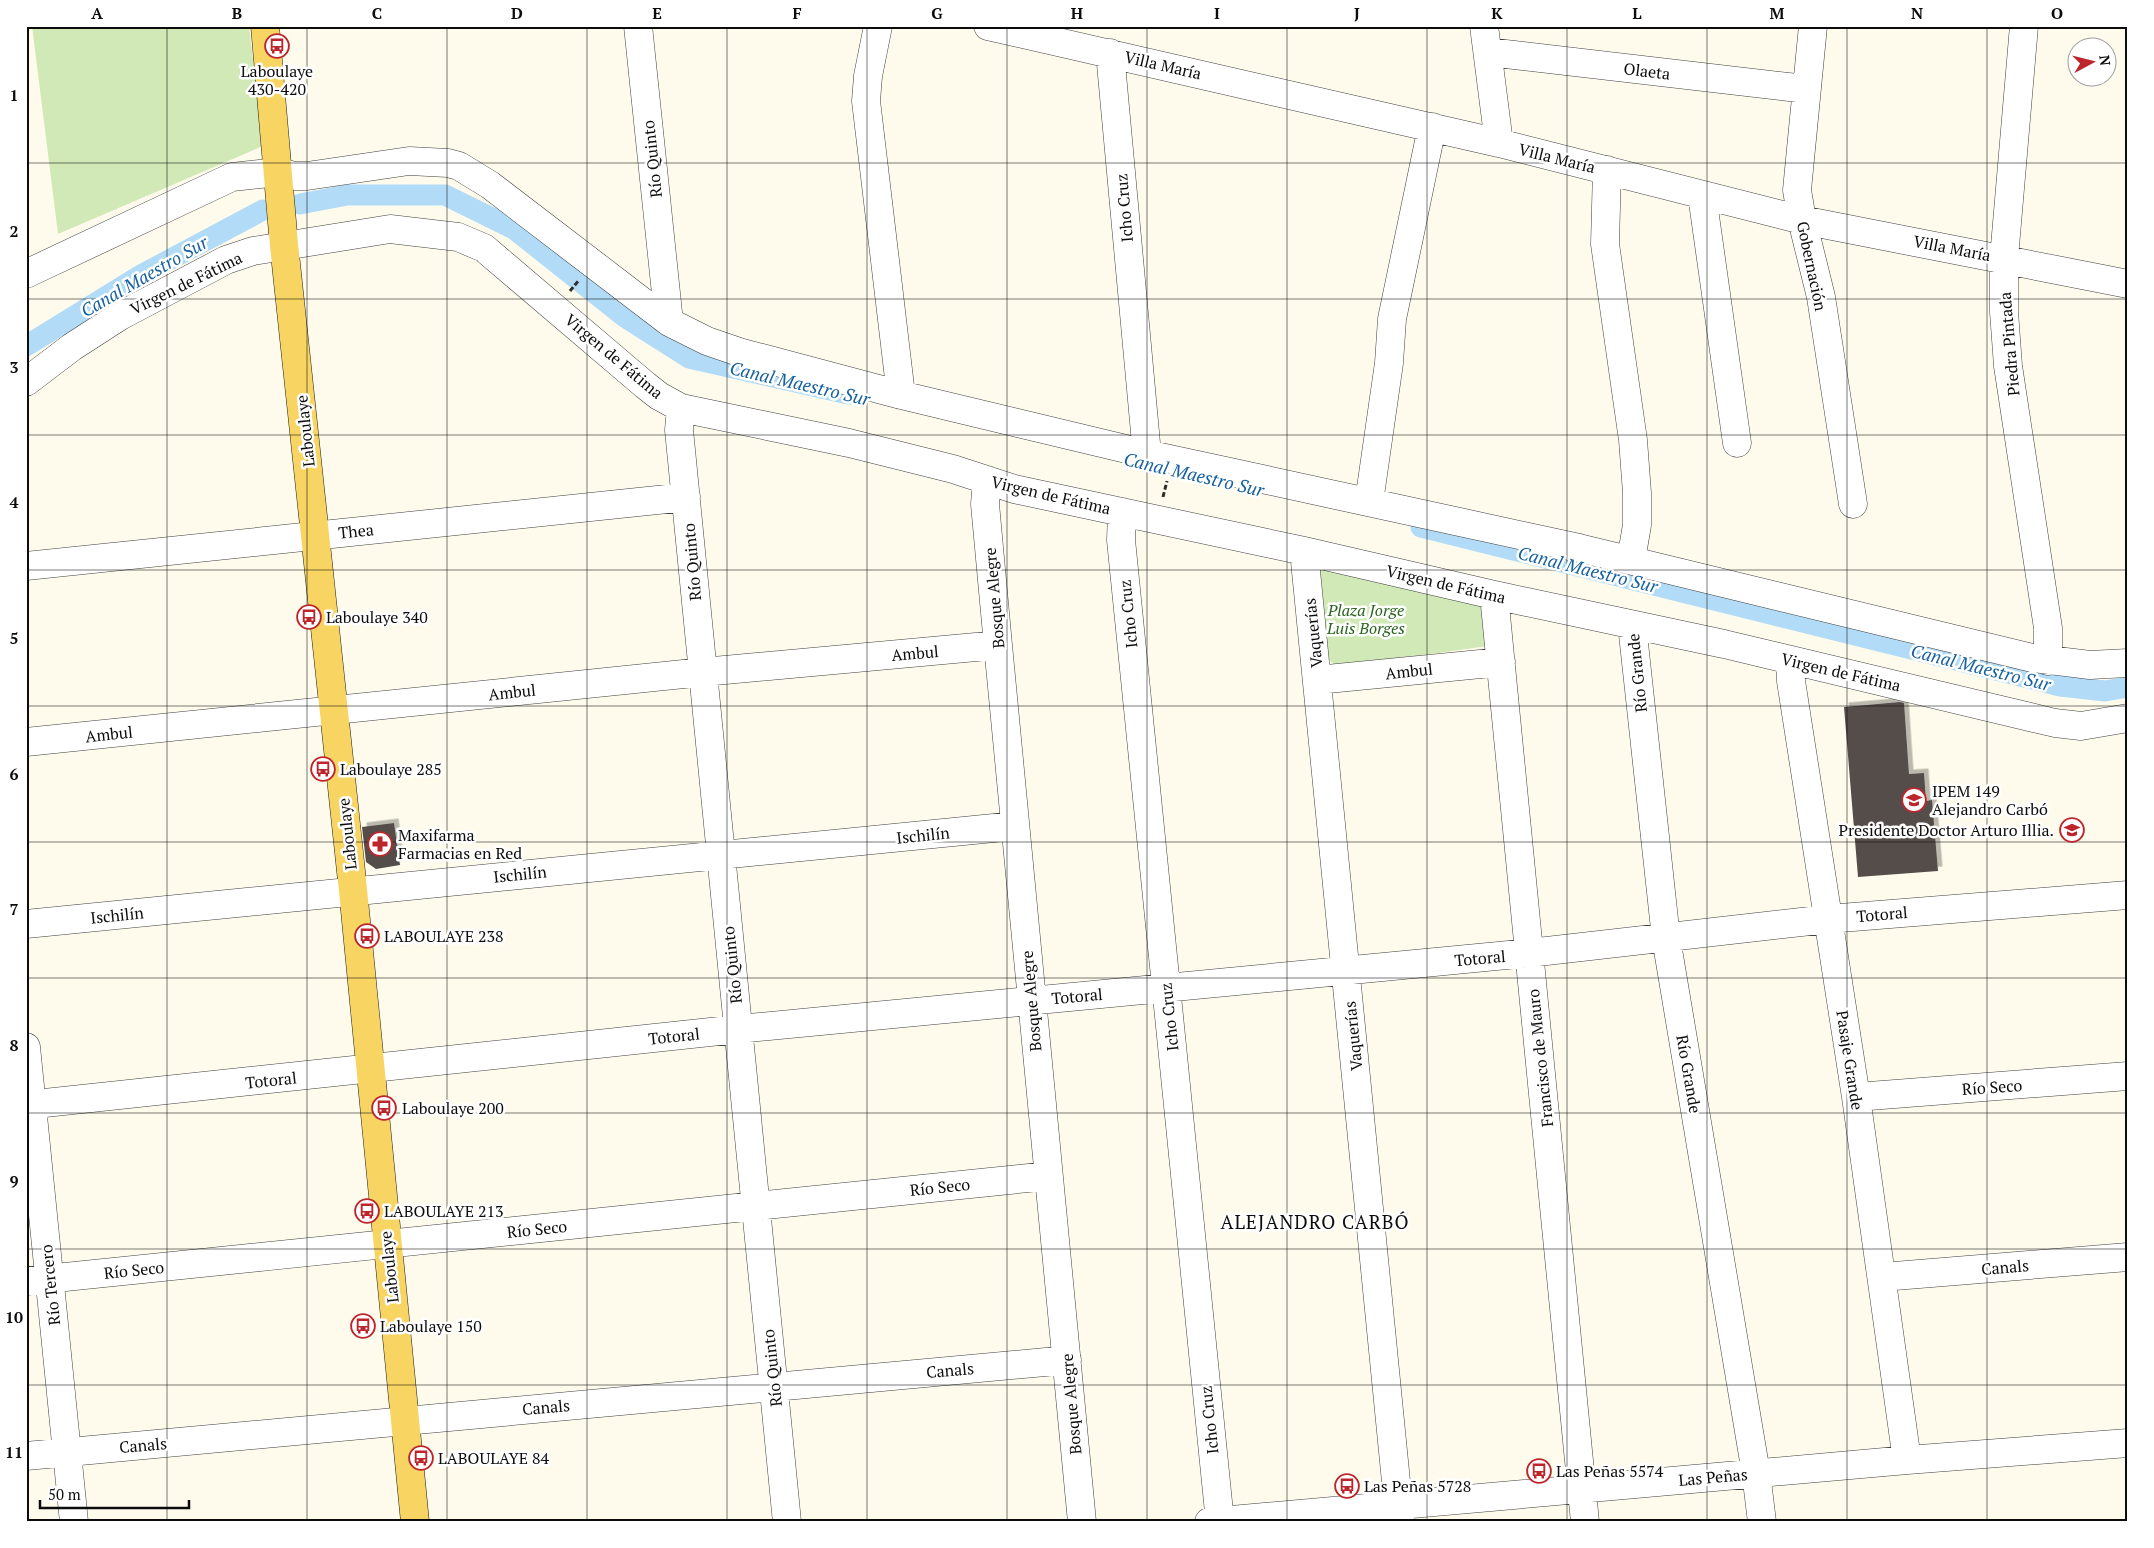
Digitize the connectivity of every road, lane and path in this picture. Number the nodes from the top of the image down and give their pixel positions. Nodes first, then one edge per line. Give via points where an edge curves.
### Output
1 (265, 26) edge
2 (638, 26) edge
3 (878, 26) edge
4 (988, 26) edge
5 (1813, 26) edge
6 (2024, 26) edge
7 (1078, 36) edge
8 (1486, 39) edge
9 (1110, 53) junction
10 (1806, 89) junction
11 (1432, 127) junction
12 (1499, 143) junction
13 (1607, 170) junction
14 (279, 172) junction
15 (1702, 195) junction
16 (1802, 220) junction
17 (284, 245) junction
18 (2004, 258) junction
19 (593, 265) junction
20 (26, 274) edge
21 (2128, 284) edge
22 (556, 308) junction
23 (669, 322) junction
24 (26, 382) edge
25 (901, 395) junction
26 (681, 408) junction
27 (1737, 443) dead end
28 (1159, 456) junction
29 (987, 480) junction
30 (686, 497) junction
31 (1369, 502) junction
32 (1853, 504) dead end
33 (1122, 512) junction
34 (1159, 520) junction
35 (316, 535) junction
36 (1304, 551) junction
37 (1631, 560) junction
38 (26, 566) edge
39 (1494, 595) junction
40 (1632, 625) junction
41 (998, 645) junction
42 (1790, 660) junction
43 (2048, 661) junction
44 (1501, 662) junction
45 (2128, 663) edge
46 (702, 672) junction
47 (1317, 680) junction
48 (334, 710) junction
49 (2128, 718) edge
50 (26, 742) edge
51 (1014, 826) junction
52 (721, 854) junction
53 (353, 890) junction
54 (2128, 895) edge
55 (1828, 919) junction
56 (26, 924) edge
57 (1666, 938) junction
58 (1529, 953) junction
59 (1347, 971) junction
60 (1166, 988) junction
61 (1030, 1000) junction
62 (738, 1029) junction
63 (26, 1047) edge
64 (371, 1070) junction
65 (2128, 1076) edge
66 (1856, 1097) junction
67 (29, 1105) edge
68 (1048, 1176) junction
69 (756, 1206) junction
70 (387, 1245) junction
71 (2128, 1258) edge
72 (1882, 1277) junction
73 (38, 1280) edge
74 (1067, 1360) junction
75 (774, 1386) junction
76 (404, 1420) junction
77 (2128, 1443) edge
78 (66, 1452) junction
79 (26, 1456) edge
80 (1907, 1460) junction
81 (1756, 1473) junction
82 (1582, 1489) junction
83 (1399, 1513) edge
84 (1216, 1521) edge
85 (74, 1522) edge
86 (415, 1522) edge
87 (787, 1522) edge
88 (1082, 1522) edge
89 (1585, 1522) edge
90 (1762, 1522) edge

1 - 14 main road, Laboulaye
2 - 23 street, Río Quinto
3 - 25 street via 866,100
4 - 7 street, Villa María
5 - 10 street, Gobernación
6 - 18 street, Piedra Pintada
7 - 9 street, Villa María
8 - 10 street, Olaeta
8 - 12 street
9 - 11 street, Villa María
9 - 28 street, Icho Cruz
10 - 16 street, Gobernación via 1797,190
11 - 12 street, Villa María
11 - 31 street via 1392,319 1389,363
12 - 13 street, Villa María
13 - 15 street, Villa María
13 - 37 street via 1605,244 1634,440 1637,493
14 - 17 main road, Laboulaye
14 - 19 street via 307,176 409,161 459,166 490,185
14 - 20 street via 232,178
15 - 16 street, Villa María
15 - 27 street
16 - 18 street, Villa María
16 - 32 street, Gobernación via 1821,297
17 - 22 street, Virgen de Fátima via 390,229 458,237 484,248
17 - 24 street, Virgen de Fátima via 226,260 120,316
17 - 35 main road, Laboulaye
18 - 21 street, Villa María
18 - 43 street, Piedra Pintada via 2008,366 2041,572 2048,628
19 - 22 path
19 - 23 street
22 - 26 street, Virgen de Fátima via 645,385
23 - 25 street via 739,352
25 - 28 street
26 - 29 street, Virgen de Fátima via 849,443
26 - 30 street, Río Quinto via 679,430
28 - 31 street
28 - 34 path
29 - 33 street, Virgen de Fátima via 1014,489
29 - 41 street, Bosque Alegre via 986,504
30 - 35 street, Thea
30 - 46 street, Río Quinto
31 - 37 street
33 - 34 street, Virgen de Fátima
33 - 60 street, Icho Cruz via 1121,540
34 - 36 street, Virgen de Fátima
35 - 38 street, Thea
35 - 48 main road, Laboulaye
36 - 39 street, Virgen de Fátima
36 - 47 street, Vaquerías
37 - 43 street
39 - 40 street, Virgen de Fátima
39 - 44 street, Francisco de Mauro
40 - 42 street, Virgen de Fátima
40 - 57 street, Río Grande
41 - 46 street, Ambul
41 - 51 street, Bosque Alegre
42 - 49 street, Virgen de Fátima via 2055,723 2081,726
42 - 55 street, Pasaje Grande
43 - 45 street via 2090,665
44 - 47 street, Ambul
44 - 58 street, Francisco de Mauro
46 - 48 street, Ambul
46 - 52 street, Río Quinto
47 - 59 street, Vaquerías
48 - 50 street, Ambul
48 - 53 main road, Laboulaye
51 - 52 street, Ischilín
51 - 61 street, Bosque Alegre
52 - 53 street, Ischilín
52 - 62 street, Río Quinto
53 - 56 street, Ischilín
53 - 64 main road, Laboulaye
54 - 55 street, Totoral
55 - 57 street, Totoral
55 - 66 street, Pasaje Grande
57 - 58 street, Totoral
57 - 81 street, Río Grande
58 - 59 street, Totoral
58 - 82 street, Francisco de Mauro
59 - 60 street, Totoral
59 - 83 street, Vaquerías
60 - 61 street, Totoral
60 - 84 street, Icho Cruz
61 - 62 street, Totoral
61 - 68 street, Bosque Alegre
62 - 64 street, Totoral
62 - 69 street, Río Quinto
63 - 67 street, Río Tercero
64 - 67 street, Totoral
64 - 70 main road, Laboulaye
65 - 66 street, Río Seco
66 - 72 street, Pasaje Grande
67 - 73 street, Río Tercero
68 - 69 street, Río Seco
68 - 74 street, Bosque Alegre
69 - 70 street, Río Seco
69 - 75 street, Río Quinto
70 - 73 street, Río Seco
70 - 76 main road, Laboulaye
71 - 72 street, Canals
72 - 80 street, Pasaje Grande
73 - 78 street, Río Tercero
74 - 75 street, Canals
74 - 88 street, Bosque Alegre
75 - 76 street, Canals
75 - 87 street, Río Quinto
76 - 78 street, Canals
76 - 86 main road, Laboulaye
77 - 80 street, Las Peñas
78 - 79 street, Canals
78 - 85 street, Río Tercero
80 - 81 street, Las Peñas
81 - 82 street, Las Peñas
81 - 90 street, Río Grande
82 - 83 street, Las Peñas
82 - 89 street, Francisco de Mauro
83 - 84 street, Las Peñas

